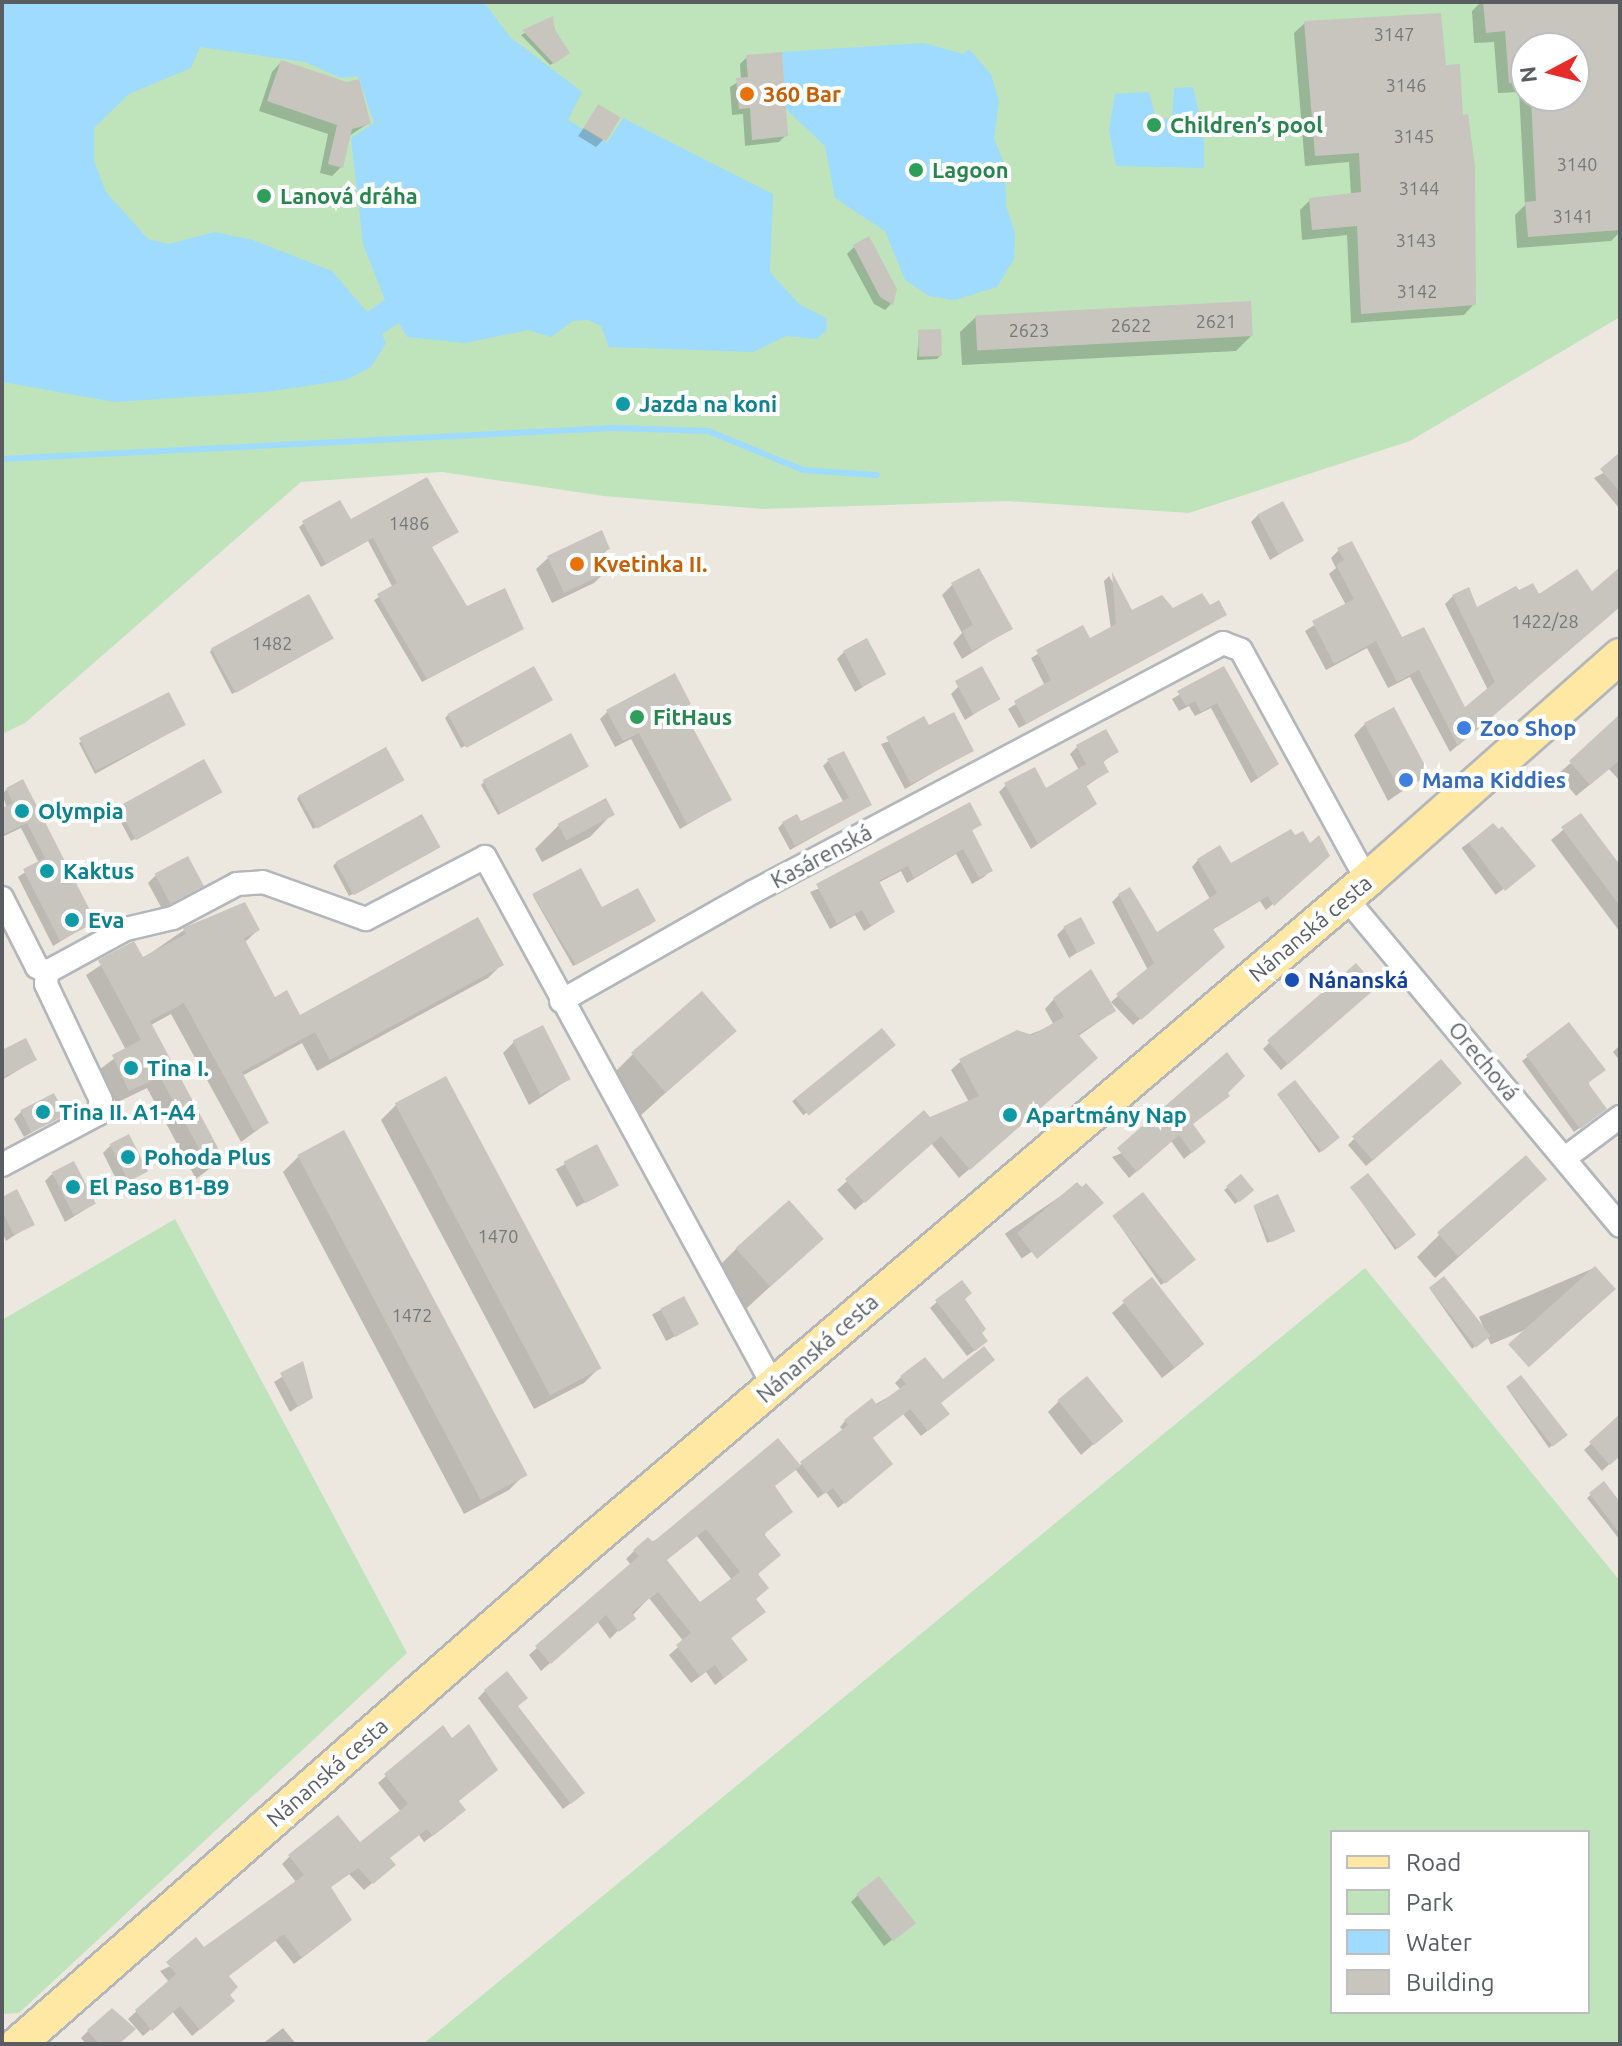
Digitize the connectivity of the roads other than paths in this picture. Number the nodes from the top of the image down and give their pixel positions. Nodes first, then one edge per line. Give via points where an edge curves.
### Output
1 (1620, 656) edge
2 (1357, 889) junction
3 (2, 898) edge
4 (47, 972) junction
5 (561, 1001) junction
6 (1620, 1117) edge
7 (1565, 1158) junction
8 (2, 1165) edge
9 (1620, 1226) edge
10 (773, 1385) junction
11 (18, 2044) edge

1 - 2 main road, Nánanská cesta
2 - 5 street, Kasárenská via 1241,650 1223,643 753,892
2 - 7 street, Orechová
2 - 10 main road, Nánanská cesta
3 - 4 street via 37,967
4 - 5 street via 126,929 173,918 237,884 263,882 366,919 485,857
4 - 8 street via 46,984 101,1100 98,1114
5 - 10 street
6 - 7 street
7 - 9 street, Orechová
10 - 11 main road, Nánanská cesta

